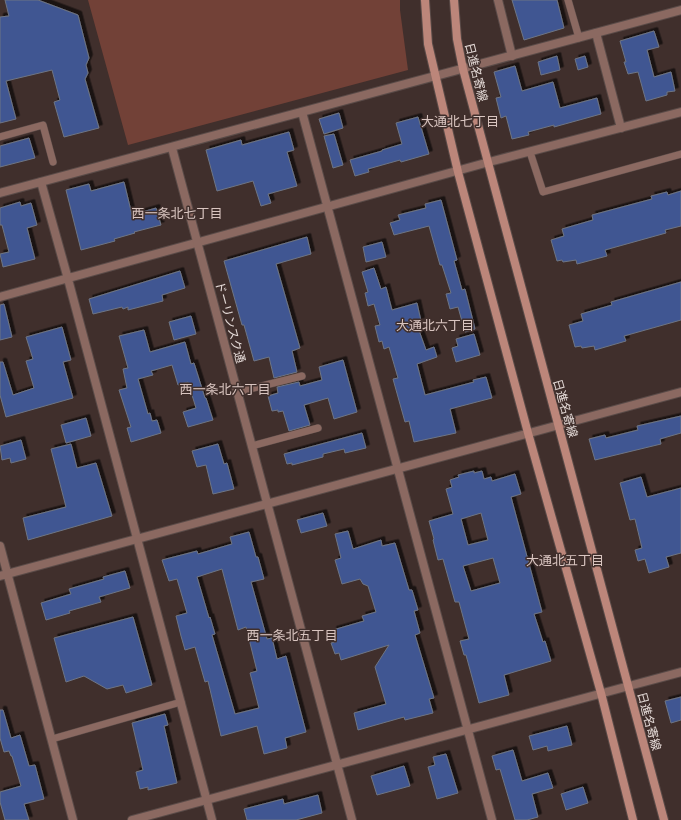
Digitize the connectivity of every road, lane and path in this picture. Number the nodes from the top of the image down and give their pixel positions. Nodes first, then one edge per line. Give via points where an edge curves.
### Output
1 (425, 0) edge
2 (454, 0) edge
3 (498, 0) edge
4 (568, 0) edge
5 (681, 10) edge
6 (596, 33) junction
7 (579, 38) junction
8 (512, 56) junction
9 (463, 69) junction
10 (435, 76) junction
11 (302, 112) junction
12 (681, 112) edge
13 (621, 128) junction
14 (0, 137) edge
15 (172, 148) junction
16 (530, 152) junction
17 (681, 154) edge
18 (53, 162) dead end
19 (489, 162) junction
20 (458, 172) junction
21 (40, 182) junction
22 (0, 193) edge
23 (327, 208) junction
24 (198, 243) junction
25 (68, 279) junction
26 (0, 297) edge
27 (302, 376) dead end
28 (237, 392) junction
29 (681, 392) edge
30 (559, 425) junction
31 (318, 428) dead end
32 (528, 433) junction
33 (252, 446) junction
34 (397, 468) junction
35 (267, 503) junction
36 (137, 538) junction
37 (0, 546) edge
38 (4, 575) edge
39 (681, 672) edge
40 (629, 686) junction
41 (601, 693) junction
42 (181, 702) junction
43 (468, 730) junction
44 (52, 738) junction
45 (337, 765) junction
46 (207, 800) junction
47 (73, 820) edge
48 (132, 820) edge
49 (212, 820) edge
50 (352, 820) edge
51 (492, 820) edge
52 (633, 820) edge
53 (664, 820) edge

1 - 10 main road via 428,44
2 - 9 main road, 日進名寄線 via 457,39
3 - 8 street
4 - 7 lane
5 - 6 street
6 - 7 street
6 - 13 street
7 - 8 street
8 - 9 street
9 - 10 street
9 - 19 main road, 日進名寄線
10 - 11 street
10 - 20 main road
11 - 15 street
11 - 23 street
12 - 13 street
13 - 16 street
14 - 18 lane via 43,125
15 - 21 street
15 - 24 street, ドーリンスク通
16 - 17 lane via 543,192
16 - 19 street
19 - 20 street
19 - 30 main road, 日進名寄線
20 - 23 street
20 - 32 main road
21 - 22 street
21 - 25 street
23 - 24 street
23 - 34 street
24 - 25 street
24 - 28 street, ドーリンスク通
25 - 26 street
25 - 36 street
27 - 28 lane
28 - 33 street, ドーリンスク通
29 - 30 street
30 - 32 street
30 - 40 main road, 日進名寄線
31 - 33 lane
32 - 34 street
32 - 41 main road
33 - 35 street, ドーリンスク通
34 - 35 street
34 - 43 street
35 - 36 street
35 - 45 street, ドーリンスク通
36 - 38 street
36 - 42 street
37 - 38 street
38 - 44 street
39 - 40 street
40 - 41 street
40 - 53 main road, 日進名寄線
41 - 43 street
41 - 52 main road
42 - 44 lane
42 - 46 street
43 - 45 street
43 - 51 street
44 - 47 street
45 - 46 street
45 - 50 street, ドーリンスク通
46 - 48 street
46 - 49 street

